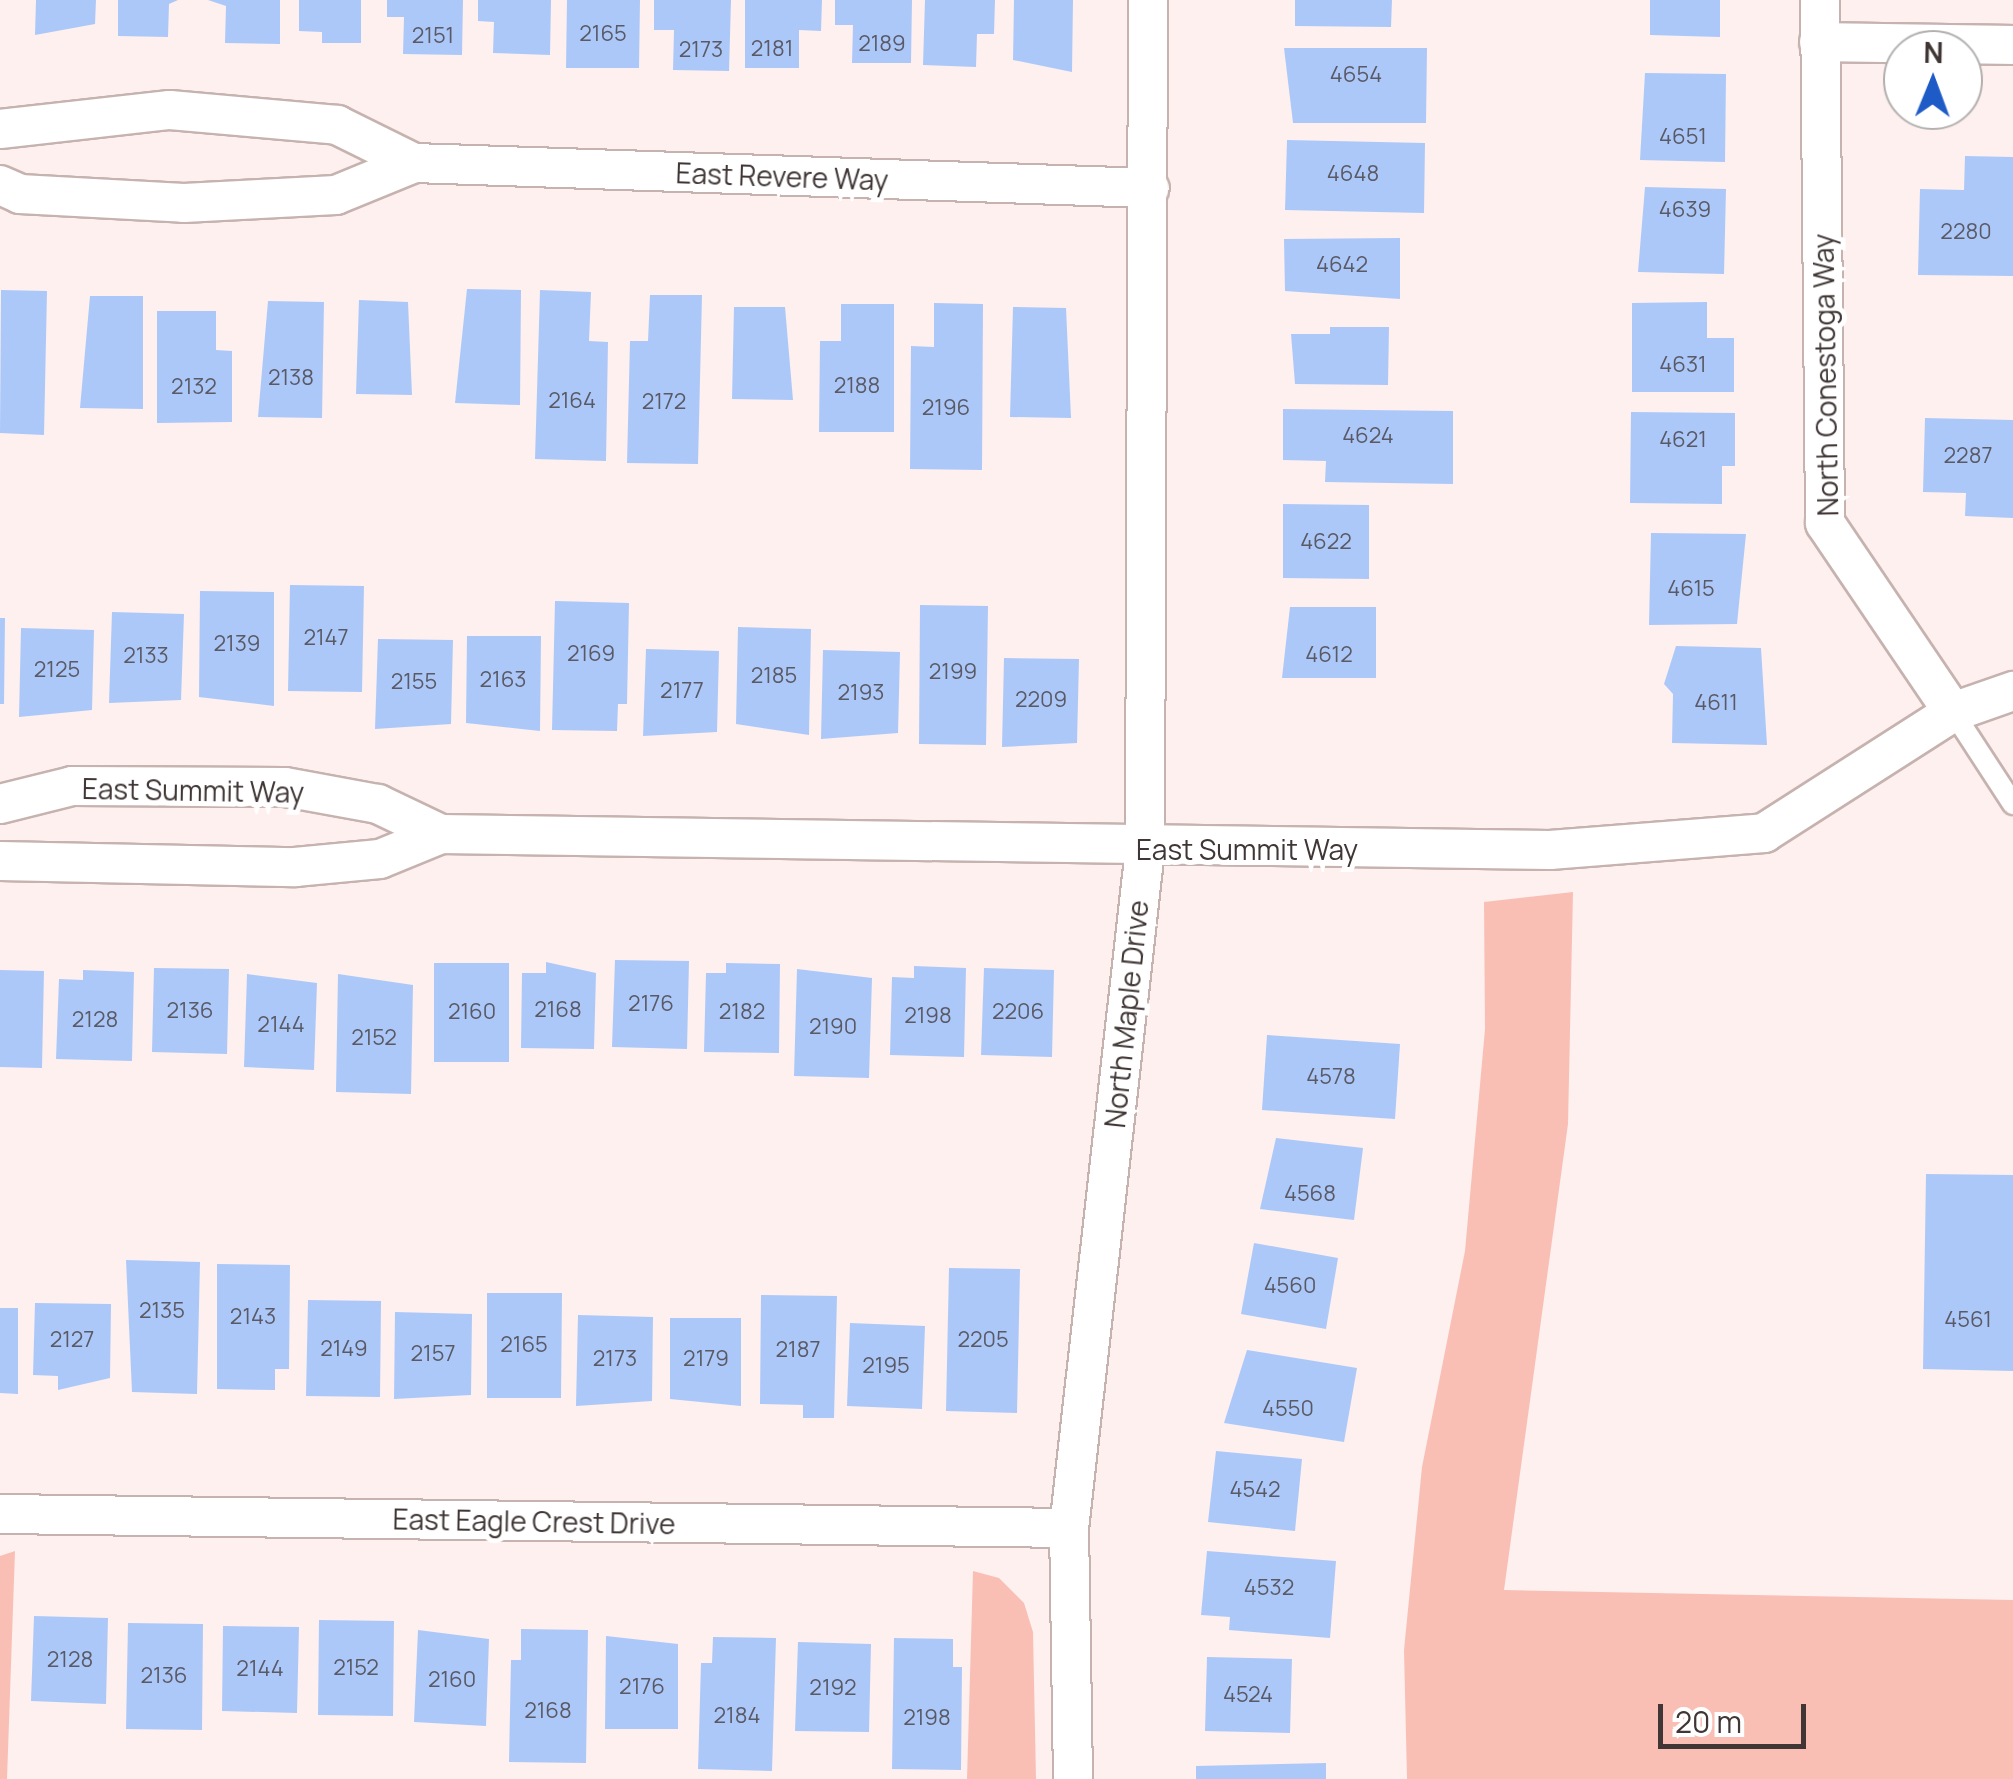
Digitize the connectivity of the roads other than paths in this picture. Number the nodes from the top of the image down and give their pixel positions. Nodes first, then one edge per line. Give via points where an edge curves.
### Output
1 (1148, 0) edge
2 (1820, 0) edge
3 (1819, 42) junction
4 (2013, 45) edge
5 (0, 129) edge
6 (414, 164) junction
7 (0, 185) edge
8 (1150, 188) junction
9 (2013, 691) edge
10 (1952, 712) junction
11 (0, 804) edge
12 (2013, 804) edge
13 (441, 834) junction
14 (1145, 849) junction
15 (0, 861) edge
16 (0, 1514) edge
17 (1069, 1528) junction
18 (1073, 1779) edge

1 - 8 street, North Maple Drive
2 - 3 street, North Conestoga Way
3 - 4 street
3 - 10 street, North Conestoga Way via 1825,524
5 - 6 street, East Revere Way via 207,114 338,125
6 - 7 street, East Revere Way via 336,195 260,199 75,197
6 - 8 street, East Revere Way
8 - 14 street, North Maple Drive
9 - 10 street, East Summit Way
10 - 12 lane
10 - 14 street, East Summit Way via 1764,833 1550,850
11 - 13 street, East Summit Way via 72,786 286,787 378,804
13 - 14 street, East Summit Way
13 - 15 street, East Summit Way via 380,859 295,867
14 - 17 street, North Maple Drive
16 - 17 street, East Eagle Crest Drive
17 - 18 street, North Maple Drive

